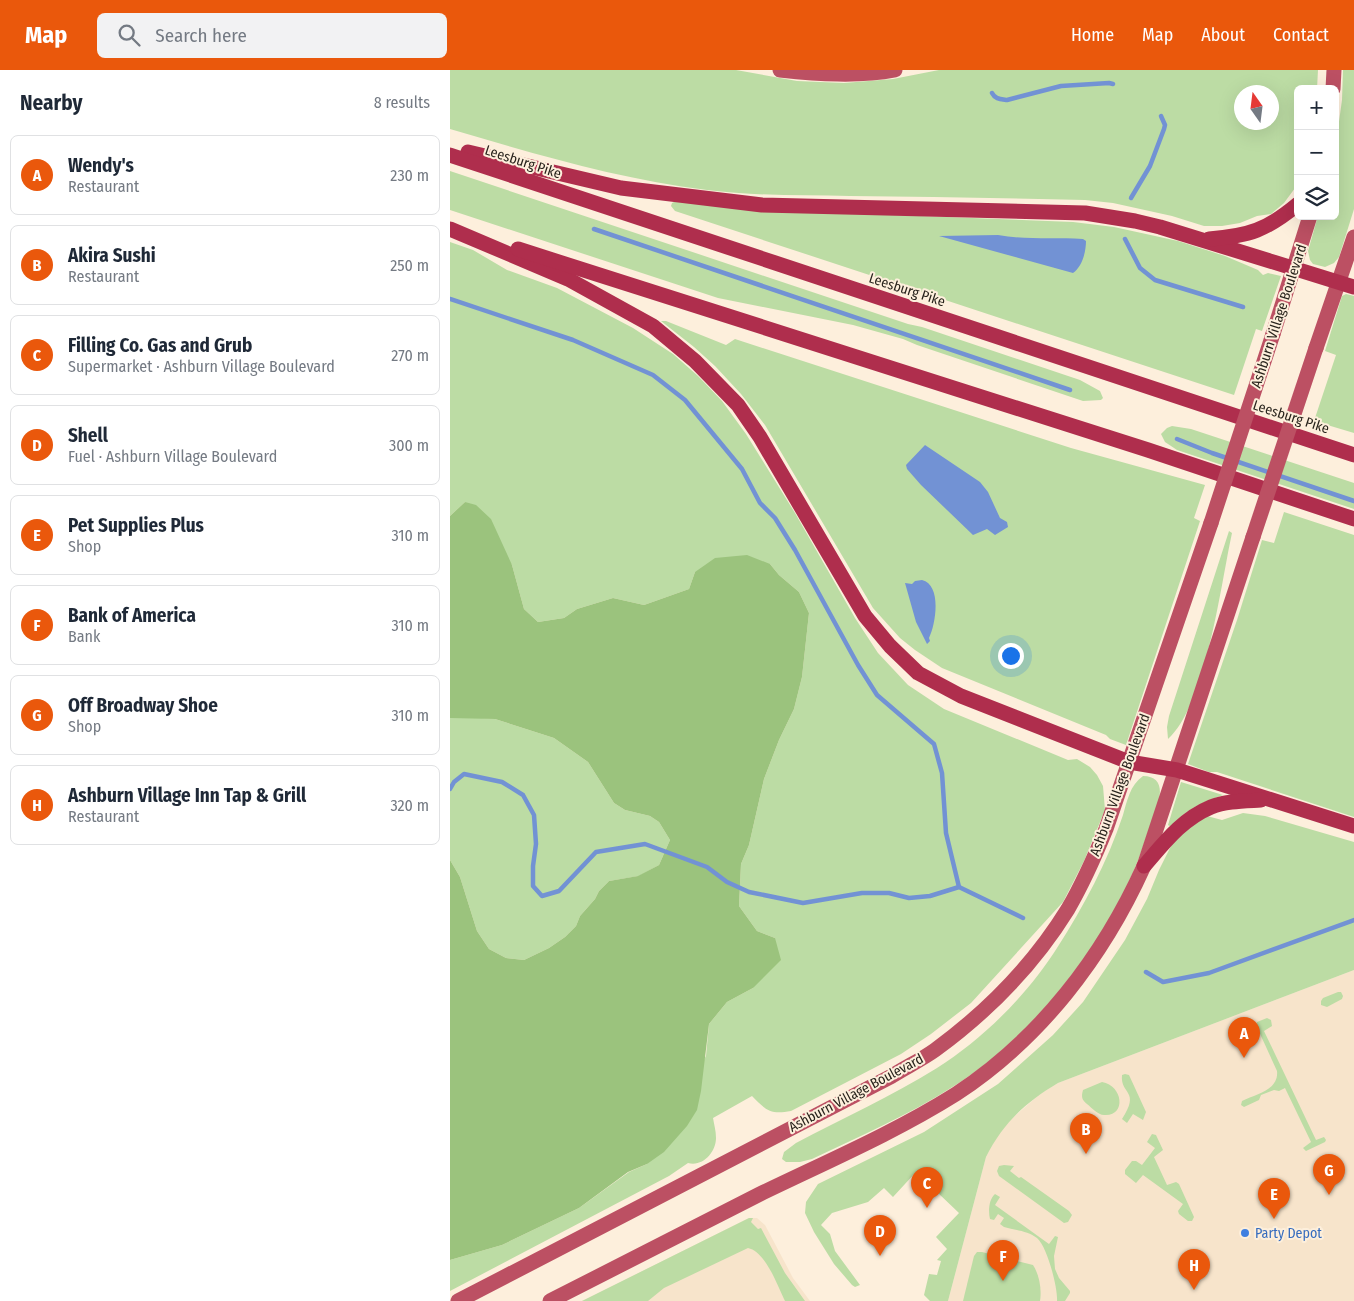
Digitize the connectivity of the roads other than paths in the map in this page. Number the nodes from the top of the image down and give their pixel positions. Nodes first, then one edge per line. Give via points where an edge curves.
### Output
1 (780, 70) edge
2 (895, 70) edge
3 (1334, 70) edge
4 (1333, 85) edge
5 (450, 148) edge
6 (450, 155) edge
7 (1294, 207) edge
8 (1309, 220) edge
9 (450, 228) edge
10 (1354, 237) edge
11 (1202, 240) junction
12 (1294, 269) junction
13 (1338, 283) junction
14 (1354, 287) edge
15 (1354, 455) edge
16 (1354, 519) edge
17 (1129, 762) junction
18 (1177, 770) junction
19 (1268, 799) junction
20 (1354, 826) edge
21 (1144, 866) junction
22 (458, 1301) edge
23 (550, 1301) edge

1 - 2 main road via 855,74
3 - 4 main road
5 - 11 highway via 621,188 762,205 1085,214 1135,221
6 - 15 highway, Leesburg Pike
7 - 11 highway via 1259,230 1237,237
8 - 12 main road, Ashburn Village Boulevard
9 - 16 highway via 1148,450
9 - 17 highway via 568,279 652,326 695,361 738,405 865,616 918,673 961,696
10 - 13 main road
11 - 12 highway
12 - 13 highway
12 - 17 main road, Ashburn Village Boulevard, bridge
13 - 14 highway
13 - 18 main road, bridge
17 - 18 highway
17 - 22 main road, Ashburn Village Boulevard via 1106,829 1068,908 1012,982 955,1035 892,1076
18 - 19 highway
18 - 21 main road
19 - 20 highway
19 - 21 highway via 1212,806 1182,824
21 - 23 main road via 1114,927 1075,983 1030,1034 957,1093

